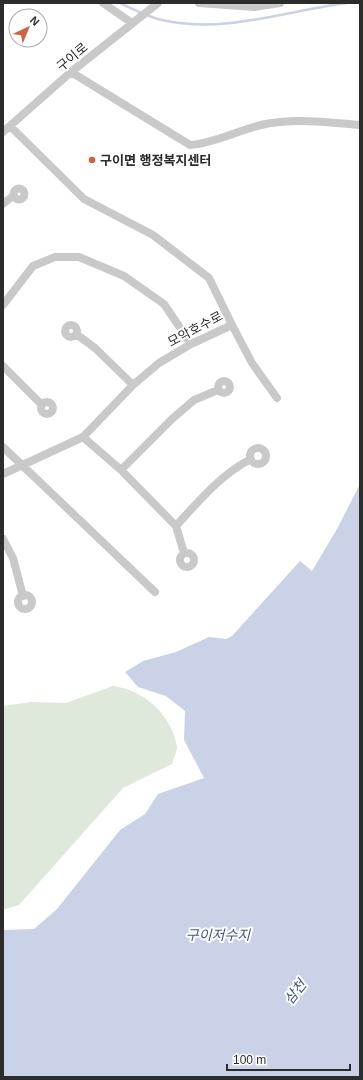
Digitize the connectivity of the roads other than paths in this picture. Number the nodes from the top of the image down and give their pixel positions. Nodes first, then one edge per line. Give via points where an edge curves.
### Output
1 (102, 3) edge
2 (199, 3) edge
3 (280, 3) edge
4 (155, 6) edge
5 (134, 22) junction
6 (71, 72) junction
7 (360, 125) edge
8 (10, 126) junction
9 (3, 132) edge
10 (13, 196) dead end
11 (3, 204) edge
12 (3, 305) edge
13 (232, 325) junction
14 (76, 334) dead end
15 (191, 344) junction
16 (3, 366) edge
17 (133, 385) junction
18 (218, 390) dead end
19 (277, 398) dead end
20 (42, 405) dead end
21 (83, 437) junction
22 (3, 447) edge
23 (251, 460) dead end
24 (20, 465) junction
25 (121, 470) junction
26 (3, 474) edge
27 (176, 526) junction
28 (3, 539) edge
29 (184, 553) dead end
30 (155, 592) dead end
31 (23, 596) dead end

1 - 5 street
2 - 3 street via 254,7
4 - 5 street, 구이로
5 - 6 street, 구이로
6 - 7 street via 190,145 212,142 262,125 284,122
6 - 8 street, 구이로
8 - 9 street, 구이로
8 - 13 street, 모악호수로 via 84,199 153,235 209,278
10 - 11 street
12 - 15 street via 33,266 55,257 79,257 124,276 164,304
13 - 15 street, 모악호수로
13 - 19 street via 252,363
14 - 17 street via 95,348
15 - 17 street, 모악호수로 via 159,363
16 - 20 street
17 - 21 street, 모악호수로
18 - 25 street via 194,400 177,414
21 - 24 street, 모악호수로
21 - 25 street
22 - 24 street
23 - 27 street via 235,467 217,481
24 - 26 street, 모악호수로
24 - 30 street
25 - 27 street
27 - 29 street
28 - 31 street via 13,558

